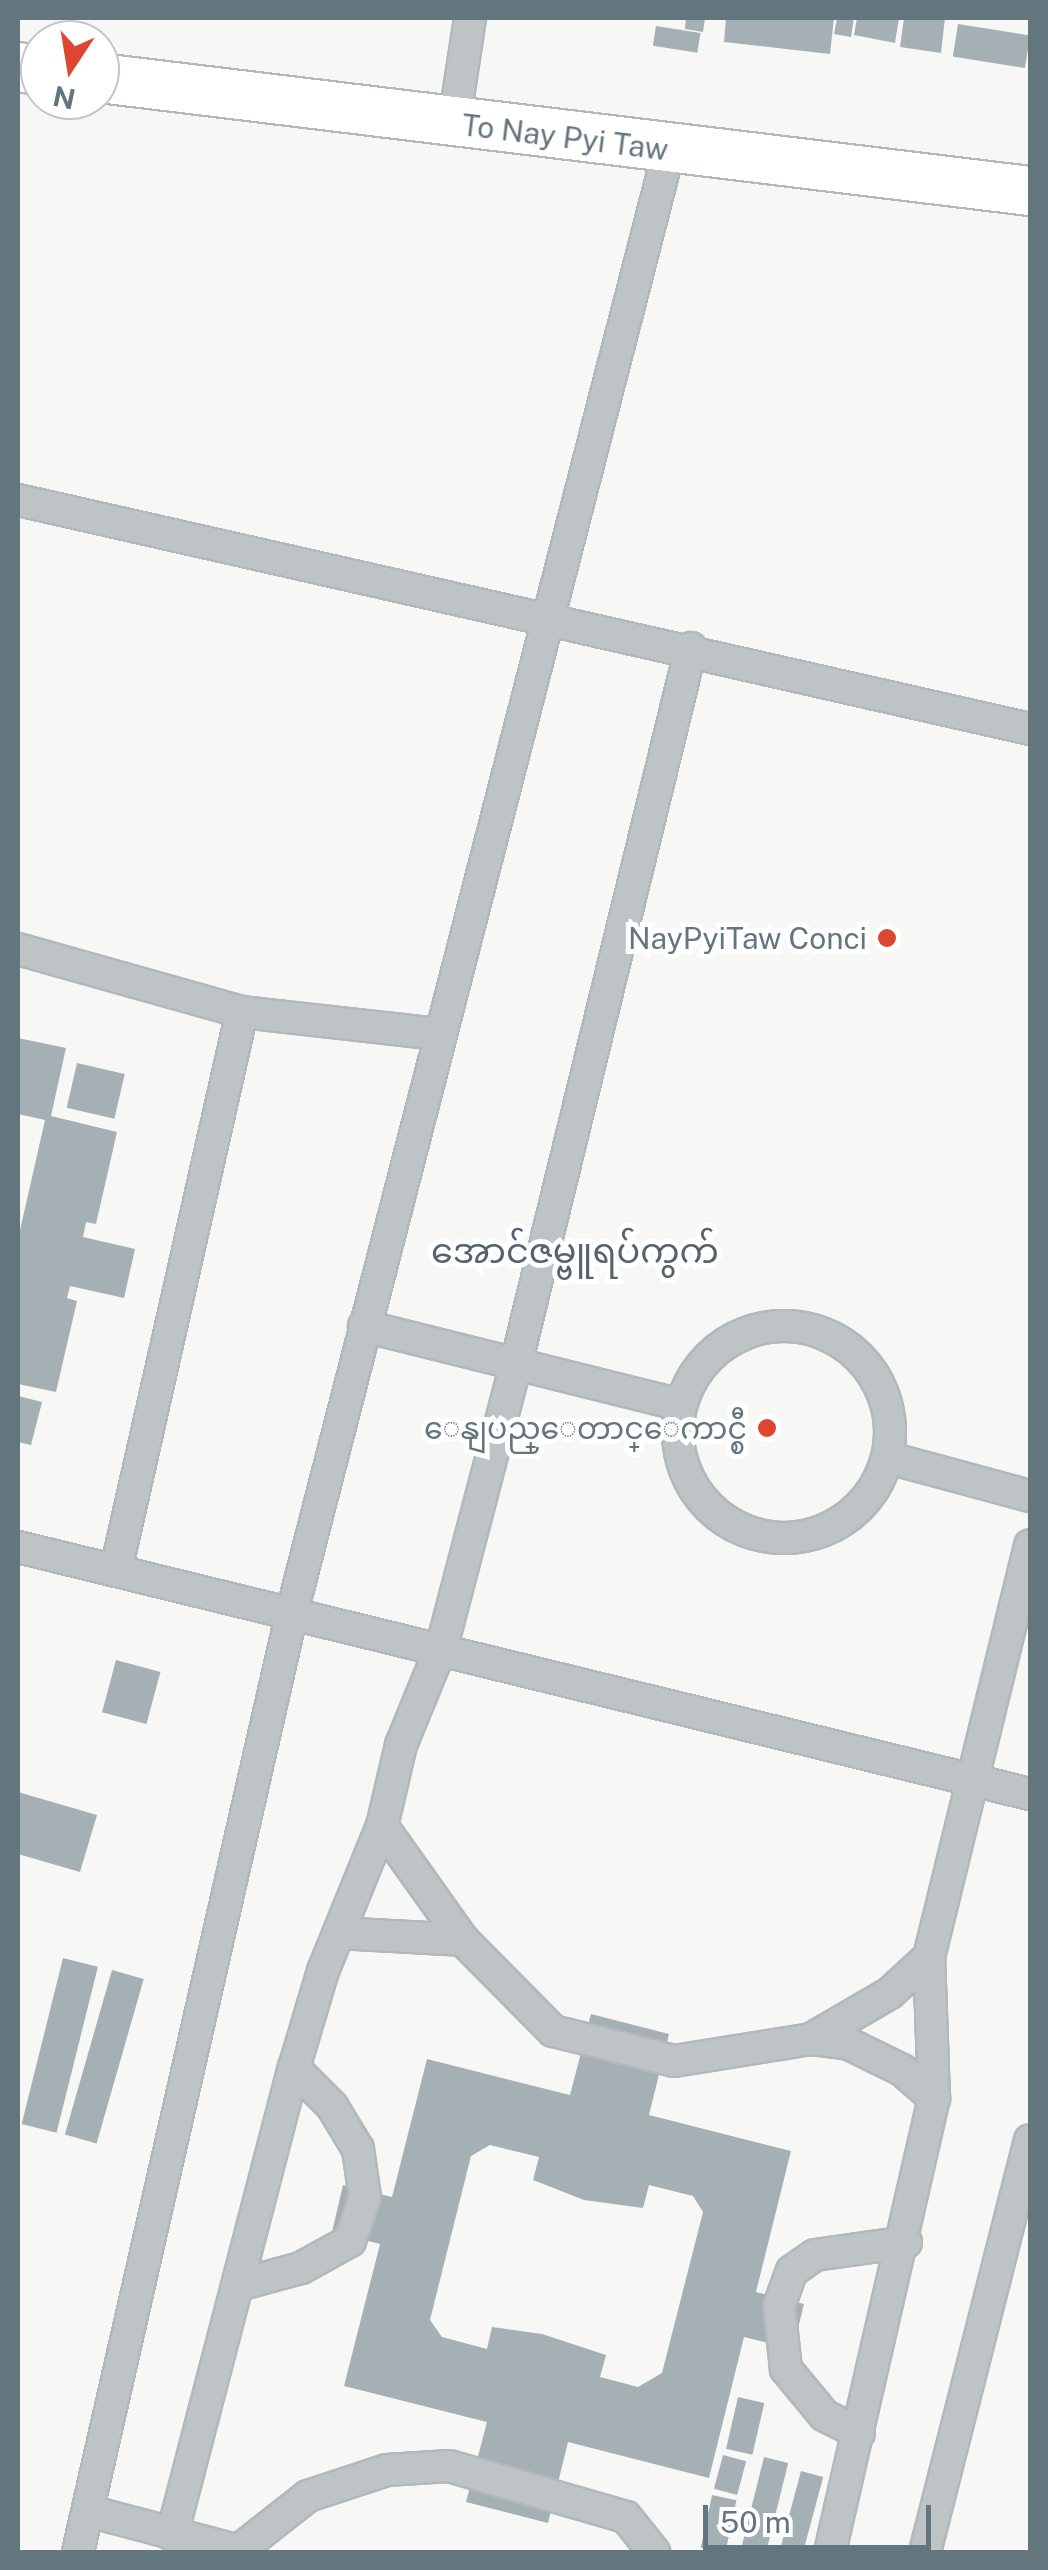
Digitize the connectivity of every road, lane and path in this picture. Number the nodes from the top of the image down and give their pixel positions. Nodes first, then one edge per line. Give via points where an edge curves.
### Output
1 (470, 18) edge
2 (120, 81) edge
3 (454, 123) junction
4 (668, 150) junction
5 (1030, 191) edge
6 (18, 500) edge
7 (545, 614) junction
8 (691, 648) junction
9 (1030, 730) edge
10 (18, 949) edge
11 (242, 1012) junction
12 (437, 1034) junction
13 (364, 1326) junction
14 (517, 1360) junction
15 (680, 1405) junction
16 (888, 1458) junction
17 (1030, 1496) edge
18 (1030, 1545) edge
19 (18, 1547) edge
20 (116, 1570) junction
21 (292, 1612) junction
22 (442, 1644) junction
23 (971, 1781) junction
24 (1030, 1794) edge
25 (382, 1826) junction
26 (338, 1933) junction
27 (463, 1940) junction
28 (929, 1957) junction
29 (811, 2039) junction
30 (294, 2068) junction
31 (934, 2098) junction
32 (1030, 2140) edge
33 (906, 2242) junction
34 (242, 2284) junction
35 (859, 2432) junction
36 (90, 2512) junction
37 (172, 2534) junction
38 (78, 2552) edge
39 (240, 2552) edge
40 (654, 2552) edge
41 (830, 2552) edge
42 (925, 2552) edge

1 - 3 street
2 - 3 main road, To Nay Pyi Taw
3 - 4 main road, To Nay Pyi Taw
4 - 5 main road, To Nay Pyi Taw
4 - 7 street
6 - 7 street
7 - 8 street
7 - 12 street
8 - 9 street
8 - 14 street
10 - 11 street
11 - 12 street
11 - 20 street
12 - 13 street
13 - 14 street
13 - 21 street
14 - 15 street
14 - 22 street
15 - 16 street via 699,1366 727,1341 762,1328 799,1326 858,1355 881,1385
15 - 16 street via 677,1442 687,1477 708,1508 740,1529 780,1538 816,1534 850,1516 875,1490
16 - 17 street
18 - 23 street
19 - 20 street
20 - 21 street
21 - 22 street
21 - 36 street
22 - 23 street
22 - 25 street via 401,1745
23 - 24 street
23 - 28 street
25 - 26 street
25 - 27 street
26 - 27 street
26 - 30 street
27 - 29 street via 553,2031 674,2061
28 - 29 street via 890,1993
28 - 31 street
29 - 31 street via 850,2044 902,2070
30 - 34 street
30 - 34 street via 332,2106 358,2149 364,2197 350,2241 302,2268
31 - 33 street
32 - 42 street
33 - 35 street
33 - 35 street via 815,2255 792,2271 779,2306 786,2369 824,2415
34 - 37 street
35 - 41 street
36 - 37 street
36 - 38 street
37 - 39 street
39 - 40 street via 308,2496 387,2470 449,2466 626,2517

